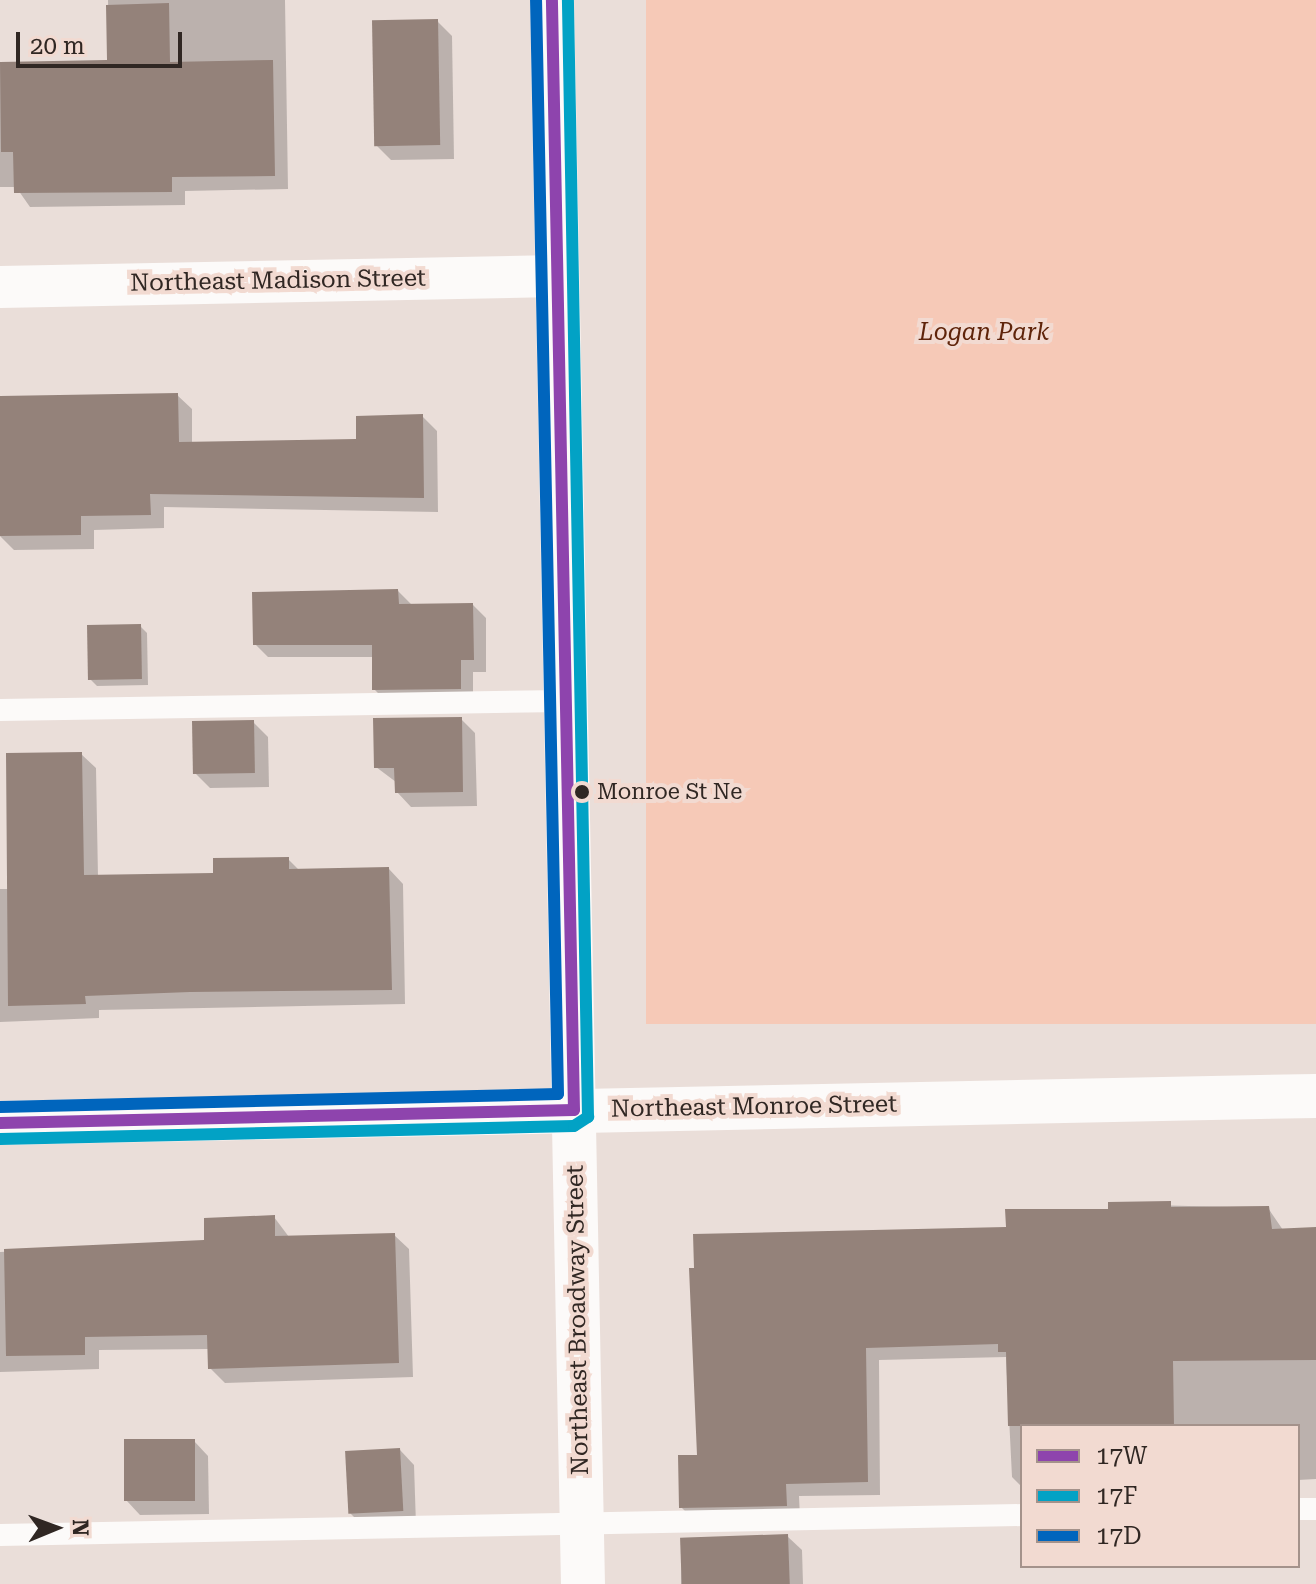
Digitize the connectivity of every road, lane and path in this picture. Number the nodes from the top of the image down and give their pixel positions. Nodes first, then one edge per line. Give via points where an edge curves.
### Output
1 (552, 0) edge
2 (556, 276) junction
3 (0, 287) edge
4 (563, 701) junction
5 (0, 710) edge
6 (1316, 1096) edge
7 (574, 1110) junction
8 (0, 1123) edge
9 (1020, 1515) edge
10 (582, 1524) junction
11 (0, 1535) edge
12 (583, 1584) edge

1 - 2 main road, Northeast Broadway Street
2 - 3 street, Northeast Madison Street
2 - 4 main road, Northeast Broadway Street
4 - 5 lane
4 - 7 main road, Northeast Broadway Street
6 - 7 main road, Northeast Monroe Street
7 - 8 main road, Northeast Monroe Street
7 - 10 main road, Northeast Broadway Street
9 - 10 lane
10 - 11 lane
10 - 12 main road, Northeast Broadway Street

